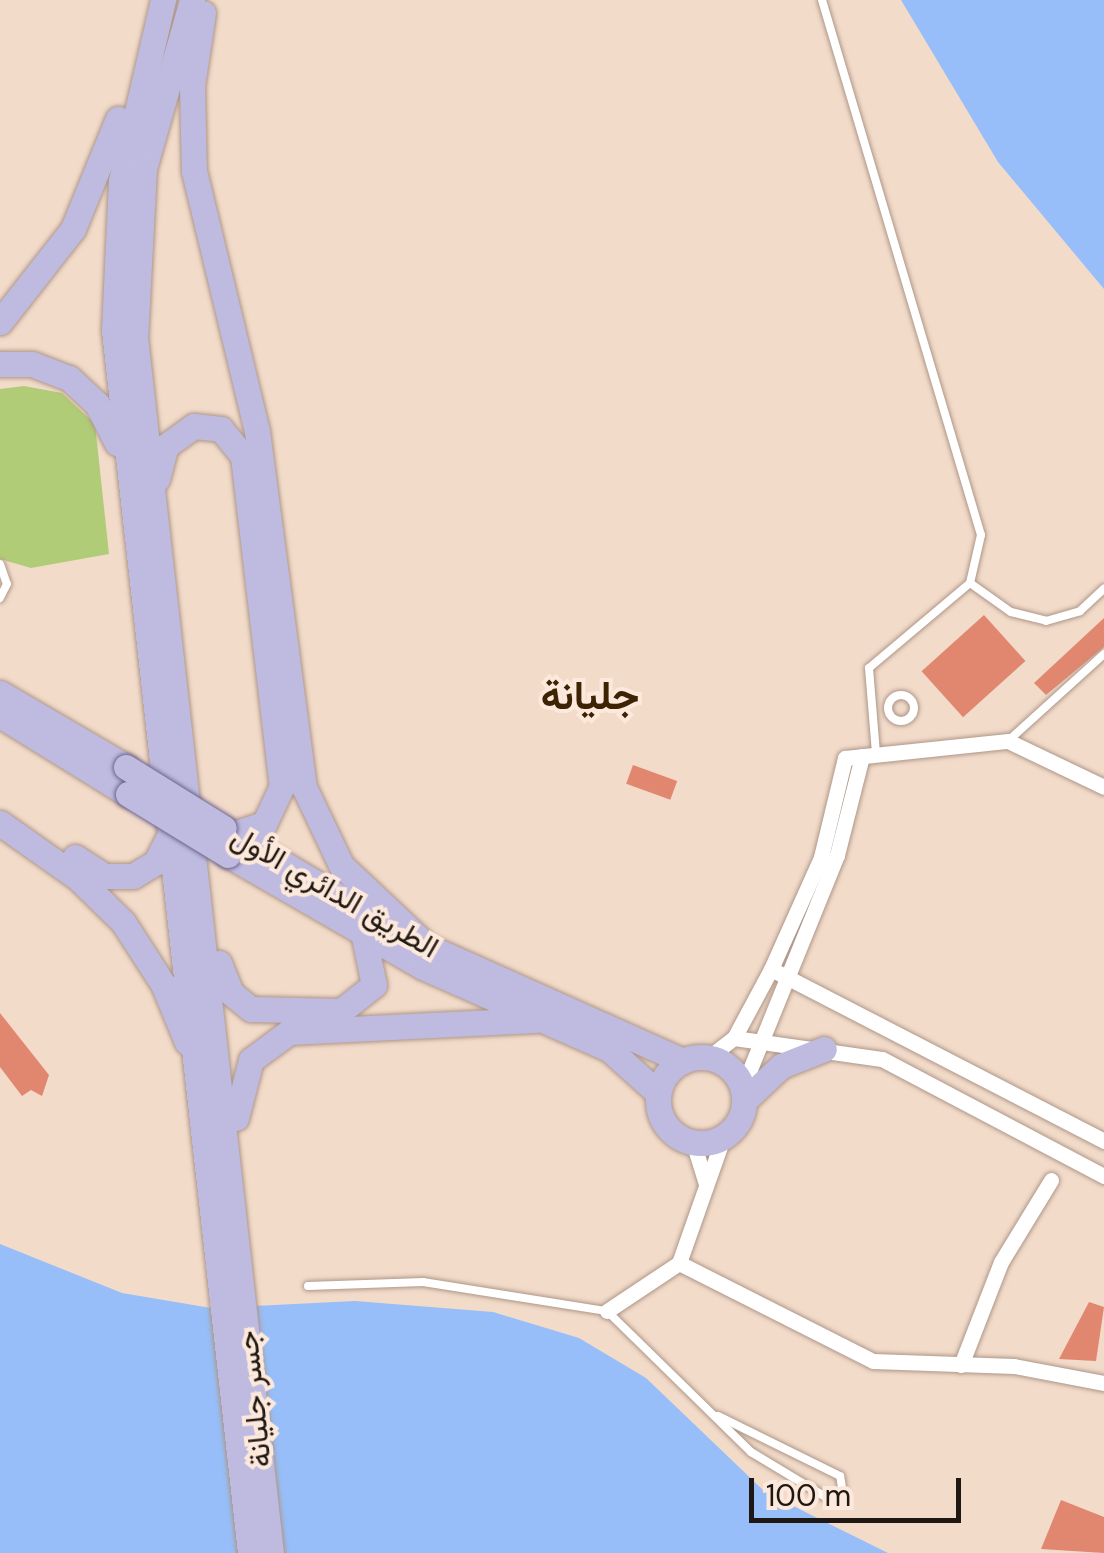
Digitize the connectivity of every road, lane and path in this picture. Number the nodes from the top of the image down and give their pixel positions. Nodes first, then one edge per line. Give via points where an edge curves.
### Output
1 (163, 0) edge
2 (192, 0) edge
3 (206, 0) edge
4 (822, 0) edge
5 (149, 45) junction
6 (0, 322) edge
7 (0, 364) edge
8 (125, 462) junction
9 (154, 488) junction
10 (0, 564) edge
11 (970, 583) junction
12 (1104, 590) edge
13 (0, 598) edge
14 (1104, 654) edge
15 (0, 693) edge
16 (889, 713) dead end
17 (0, 715) edge
18 (872, 719) junction
19 (1008, 741) junction
20 (861, 756) junction
21 (1104, 787) edge
22 (0, 806) edge
23 (0, 823) edge
24 (172, 828) junction
25 (228, 839) junction
26 (204, 924) junction
27 (364, 937) junction
28 (429, 948) junction
29 (779, 972) junction
30 (545, 1020) junction
31 (734, 1038) junction
32 (760, 1042) junction
33 (824, 1049) junction
34 (696, 1060) junction
35 (200, 1080) junction
36 (658, 1093) junction
37 (743, 1095) junction
38 (724, 1136) junction
39 (1104, 1141) edge
40 (693, 1142) junction
41 (231, 1153) junction
42 (1104, 1176) edge
43 (1051, 1180) dead end
44 (706, 1184) junction
45 (228, 1244) junction
46 (679, 1263) junction
47 (308, 1286) dead end
48 (607, 1311) junction
49 (961, 1366) junction
50 (1104, 1383) edge
51 (718, 1416) junction
52 (773, 1444) junction
53 (764, 1461) junction
54 (250, 1553) edge
55 (271, 1553) edge

1 - 5 main road
2 - 9 main road via 137,216 135,337
3 - 28 main road via 192,86 194,171 257,431 299,769 342,865
4 - 11 lane via 981,536
5 - 6 main road via 74,229
5 - 8 main road via 116,231
7 - 8 main road via 46,366 80,386 104,414
8 - 24 main road
9 - 25 main road via 166,446 186,428 221,429 240,447 282,786 272,816
9 - 26 main road
10 - 13 lane via 7,584
11 - 12 lane via 1011,612 1046,621 1080,610
11 - 18 lane via 872,663 865,680
14 - 19 lane
15 - 25 main road, الطريق الدائري الأول, bridge via 126,767
16 - 18 lane
17 - 25 main road, bridge via 128,794
18 - 20 lane
19 - 20 street
19 - 21 street
20 - 29 street via 837,855
22 - 24 main road via 112,878 149,868
23 - 35 main road via 78,878 123,922 163,984
24 - 35 main road
25 - 27 main road
25 - 28 main road, الطريق الدائري الأول
26 - 27 main road via 231,993 267,1013 358,1006 376,976
26 - 41 main road
27 - 30 main road
28 - 34 main road, الطريق الدائري الأول
29 - 31 street
29 - 32 street
29 - 39 street
30 - 36 main road via 609,1049
30 - 41 main road via 280,1035 246,1068
31 - 32 street
31 - 34 street
32 - 33 street
32 - 37 street
33 - 37 main road via 781,1066
33 - 42 street via 891,1063
34 - 36 main road
34 - 37 main road via 730,1069
35 - 45 main road
36 - 40 main road via 666,1125
37 - 38 main road
38 - 40 main road
38 - 44 street
40 - 44 street
41 - 45 main road
43 - 49 street via 1001,1262
44 - 46 street
45 - 54 main road, جسر جليانة
45 - 55 main road, جسر جليانة
46 - 48 street
46 - 49 street via 857,1356
47 - 48 lane via 423,1282
48 - 51 lane
49 - 50 street via 1041,1368
51 - 52 lane
51 - 53 lane
52 - 53 lane
52 - 53 lane via 840,1476 843,1494 829,1499

